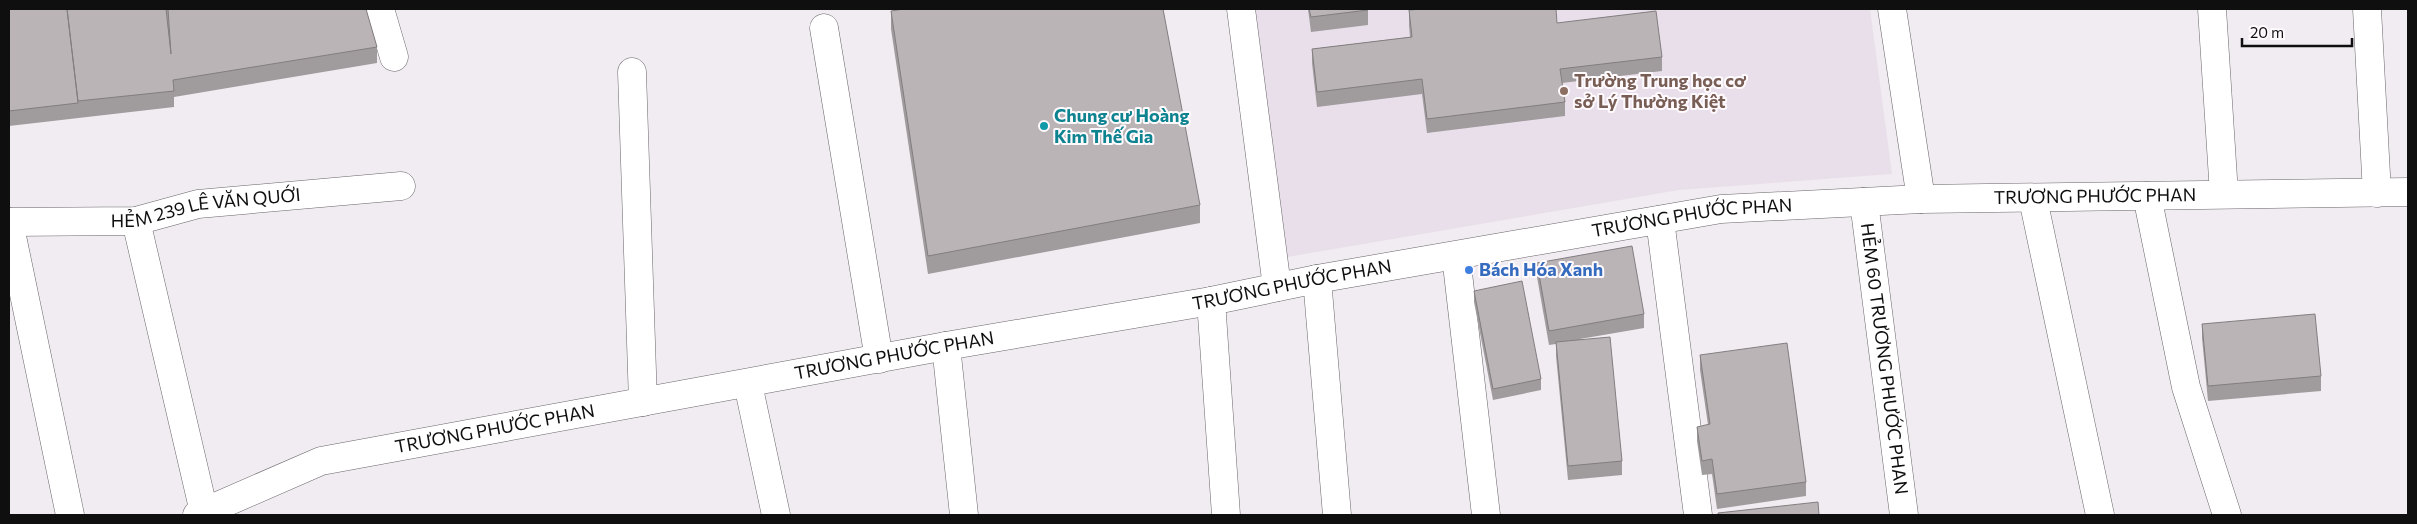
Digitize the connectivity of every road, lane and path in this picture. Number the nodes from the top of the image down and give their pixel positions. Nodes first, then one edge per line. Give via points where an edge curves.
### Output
1 (380, 9) edge
2 (1241, 9) edge
3 (1892, 9) edge
4 (2212, 9) edge
5 (2366, 9) edge
6 (824, 28) dead end
7 (394, 57) dead end
8 (632, 72) dead end
9 (401, 186) dead end
10 (2408, 192) edge
11 (2377, 193) junction
12 (2224, 194) junction
13 (2147, 196) junction
14 (1921, 199) junction
15 (2033, 199) junction
16 (1864, 202) junction
17 (136, 220) junction
18 (1660, 220) junction
19 (9, 222) edge
20 (1456, 256) junction
21 (1317, 279) junction
22 (1277, 287) junction
23 (1211, 301) junction
24 (946, 346) junction
25 (879, 359) junction
26 (748, 384) junction
27 (643, 402) junction
28 (201, 514) edge
29 (70, 515) edge
30 (776, 515) edge
31 (964, 515) edge
32 (1226, 515) edge
33 (1337, 515) edge
34 (1486, 515) edge
35 (1698, 515) edge
36 (1904, 515) edge
37 (2100, 515) edge
38 (2226, 515) edge

1 - 7 street
2 - 22 street
3 - 14 street
4 - 12 street
5 - 11 street
6 - 25 street
8 - 27 street
9 - 17 street, HẺM 239 LÊ VĂN QUỚI via 198,204
10 - 11 street, TRƯƠNG PHƯỚC PHAN
11 - 12 street, TRƯƠNG PHƯỚC PHAN
12 - 13 street, TRƯƠNG PHƯỚC PHAN
13 - 15 street, TRƯƠNG PHƯỚC PHAN
13 - 38 street via 2186,387
14 - 15 street, TRƯƠNG PHƯỚC PHAN
14 - 16 street, TRƯƠNG PHƯỚC PHAN
15 - 37 street
16 - 18 street, TRƯƠNG PHƯỚC PHAN via 1721,209
16 - 36 street, HẺM 60 TRƯƠNG PHƯỚC PHAN
17 - 19 street, HẺM 239 LÊ VĂN QUỚI
17 - 28 street
18 - 20 street, TRƯƠNG PHƯỚC PHAN
18 - 35 street
19 - 29 street
20 - 21 street, TRƯƠNG PHƯỚC PHAN
20 - 34 street
21 - 22 street, TRƯƠNG PHƯỚC PHAN
21 - 33 street
22 - 23 street, TRƯƠNG PHƯỚC PHAN
23 - 24 street, TRƯƠNG PHƯỚC PHAN
23 - 32 street
24 - 25 street, TRƯƠNG PHƯỚC PHAN
24 - 31 street
25 - 26 street, TRƯƠNG PHƯỚC PHAN
26 - 27 street, TRƯƠNG PHƯỚC PHAN
26 - 30 street
27 - 28 street, TRƯƠNG PHƯỚC PHAN via 321,461

